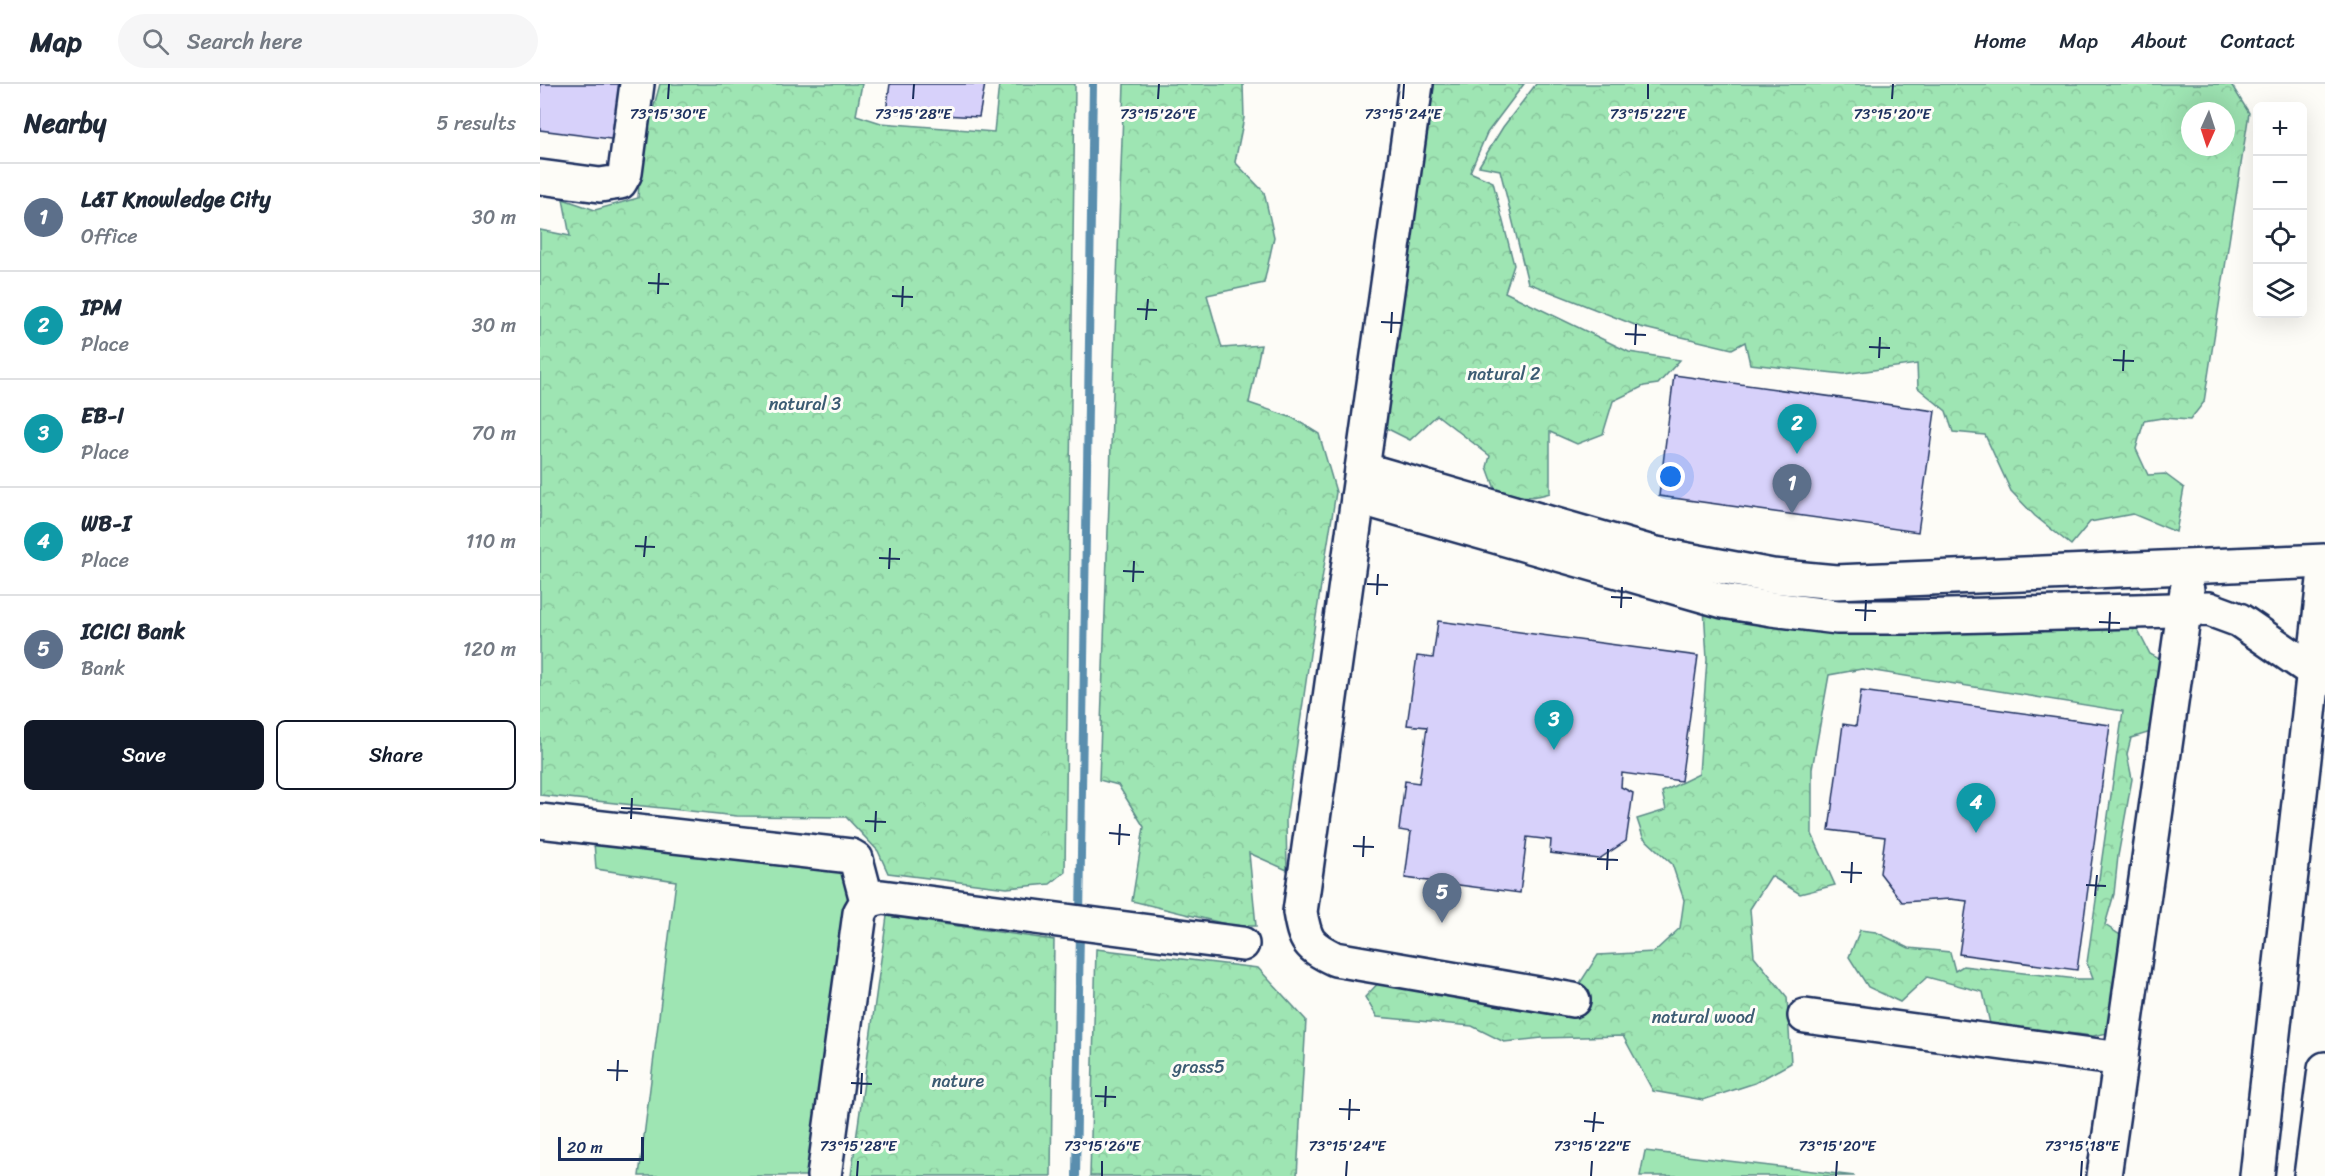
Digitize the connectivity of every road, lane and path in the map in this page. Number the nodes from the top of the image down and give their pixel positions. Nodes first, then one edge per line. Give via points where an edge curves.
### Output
1 (637, 84) edge
2 (1416, 84) edge
3 (540, 177) edge
4 (1360, 483) junction
5 (2325, 561) edge
6 (2190, 567) junction
7 (2325, 572) edge
8 (2184, 610) junction
9 (2313, 671) junction
10 (540, 821) edge
11 (867, 901) junction
12 (1242, 944) dead end
13 (1573, 1000) dead end
14 (1805, 1016) dead end
15 (2121, 1059) junction
16 (2325, 1069) edge
17 (825, 1176) edge
18 (2104, 1176) edge
19 (2257, 1176) edge
20 (2311, 1176) edge

1 - 3 main road via 626,173 620,182 600,185
2 - 4 main road
4 - 6 main road via 1656,554 1772,576 1836,582
4 - 8 main road via 1723,601 1772,609 1837,616 1914,617
4 - 13 main road via 1300,912 1304,934 1316,950 1335,959
5 - 6 main road
6 - 8 main road
7 - 9 main road
8 - 9 main road via 2209,609 2239,620
8 - 15 main road
9 - 19 main road
10 - 11 main road via 850,856 859,865
11 - 12 main road via 882,897
11 - 17 main road via 860,913
14 - 15 main road
15 - 18 main road
16 - 20 main road

